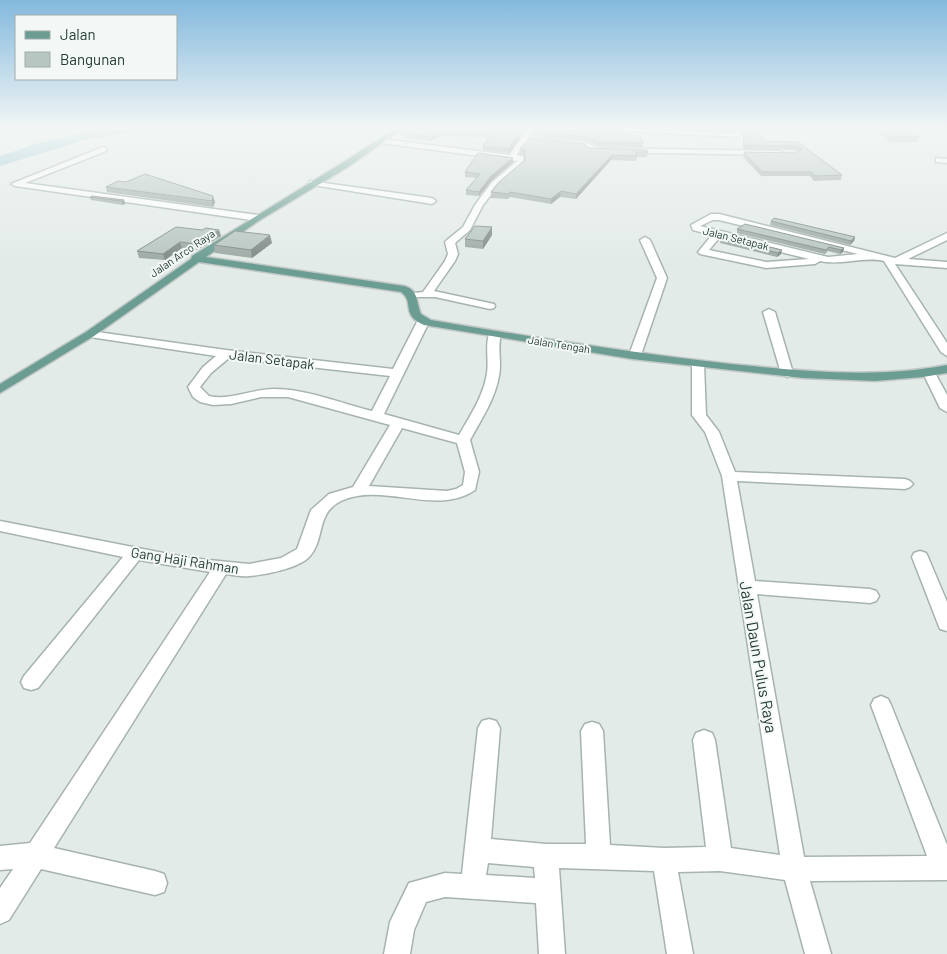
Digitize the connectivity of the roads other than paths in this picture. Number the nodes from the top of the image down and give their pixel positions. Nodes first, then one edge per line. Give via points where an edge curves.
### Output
1 (41, 174) edge
2 (330, 174) edge
3 (507, 174) edge
4 (313, 183) junction
5 (432, 201) dead end
6 (257, 218) junction
7 (718, 234) junction
8 (947, 236) edge
9 (645, 240) dead end
10 (874, 256) junction
11 (196, 258) junction
12 (828, 260) junction
13 (892, 260) junction
14 (947, 265) edge
15 (427, 294) junction
16 (412, 296) junction
17 (490, 306) dead end
18 (770, 312) dead end
19 (423, 322) junction
20 (90, 334) junction
21 (495, 334) junction
22 (947, 352) edge
23 (226, 354) junction
24 (635, 355) junction
25 (698, 364) junction
26 (947, 369) edge
27 (398, 373) junction
28 (787, 373) junction
29 (929, 373) junction
30 (0, 389) edge
31 (947, 408) edge
32 (376, 416) junction
33 (398, 422) junction
34 (463, 440) junction
35 (728, 476) junction
36 (905, 484) dead end
37 (360, 490) junction
38 (0, 526) edge
39 (135, 553) junction
40 (920, 557) dead end
41 (222, 567) junction
42 (748, 587) junction
43 (870, 596) dead end
44 (947, 624) edge
45 (31, 682) dead end
46 (881, 705) dead end
47 (489, 728) dead end
48 (592, 731) dead end
49 (704, 740) dead end
50 (478, 850) junction
51 (34, 855) junction
52 (546, 856) junction
53 (599, 856) junction
54 (0, 858) edge
55 (720, 859) junction
56 (944, 859) edge
57 (664, 860) junction
58 (794, 870) junction
59 (155, 883) dead end
60 (472, 886) junction
61 (549, 891) junction
62 (0, 911) edge
63 (397, 954) edge
64 (552, 954) edge
65 (680, 954) edge
66 (818, 954) edge

1 - 6 street via 15,184
2 - 4 main road, Jalan Arco Raya
3 - 15 street via 478,204 467,228 450,242 453,254 450,261
4 - 5 street
4 - 6 main road, Jalan Arco Raya
6 - 11 main road, Jalan Arco Raya
7 - 10 street, Jalan Setapak via 695,225 718,217
7 - 12 street, Jalan Setapak
7 - 12 street via 702,252 766,265
8 - 13 street
9 - 24 street via 662,278
10 - 12 street, Jalan Setapak
10 - 13 street, Jalan Setapak
11 - 16 main road via 404,289
11 - 20 main road, Jalan Arco Raya
13 - 14 street, Jalan Setapak
13 - 22 street
15 - 16 street
15 - 17 street
16 - 19 main road via 414,316
18 - 28 street
19 - 21 main road, Jalan Tengah
19 - 27 street
20 - 23 street, Jalan Setapak
20 - 30 main road, Jalan Arco Raya
21 - 24 main road, Jalan Tengah
21 - 34 street via 490,350 493,377
23 - 27 street, Jalan Setapak
23 - 32 street via 194,387 201,397 220,401 267,393 288,394
24 - 25 main road, Jalan Tengah
25 - 28 main road, Jalan Tengah
25 - 35 street, Jalan Daun Pulus Raya via 699,415 712,432
26 - 29 main road, Jalan Tengah
27 - 32 street
28 - 29 main road, Jalan Tengah via 880,378
29 - 31 street
32 - 33 street
33 - 34 street
33 - 37 street
34 - 37 street, Gang Haji Rahman via 472,472 470,487 461,493 447,496
35 - 36 street
35 - 42 street, Jalan Daun Pulus Raya
37 - 41 street, Gang Haji Rahman via 334,498 317,514 304,553 267,568
38 - 39 street, Gang Haji Rahman
39 - 41 street, Gang Haji Rahman
39 - 45 street
40 - 44 street
41 - 51 street
42 - 43 street
42 - 58 street, Jalan Daun Pulus Raya
46 - 56 street
47 - 50 street
48 - 53 street
49 - 55 street
50 - 52 street
50 - 60 street
51 - 54 street
51 - 59 street
51 - 62 street
52 - 53 street
52 - 61 street
53 - 57 street
55 - 57 street
55 - 58 street
56 - 58 street
57 - 65 street
58 - 66 street, Jalan Daun Pulus Raya
60 - 61 street
60 - 63 street via 445,885 418,892 407,910
61 - 64 street

